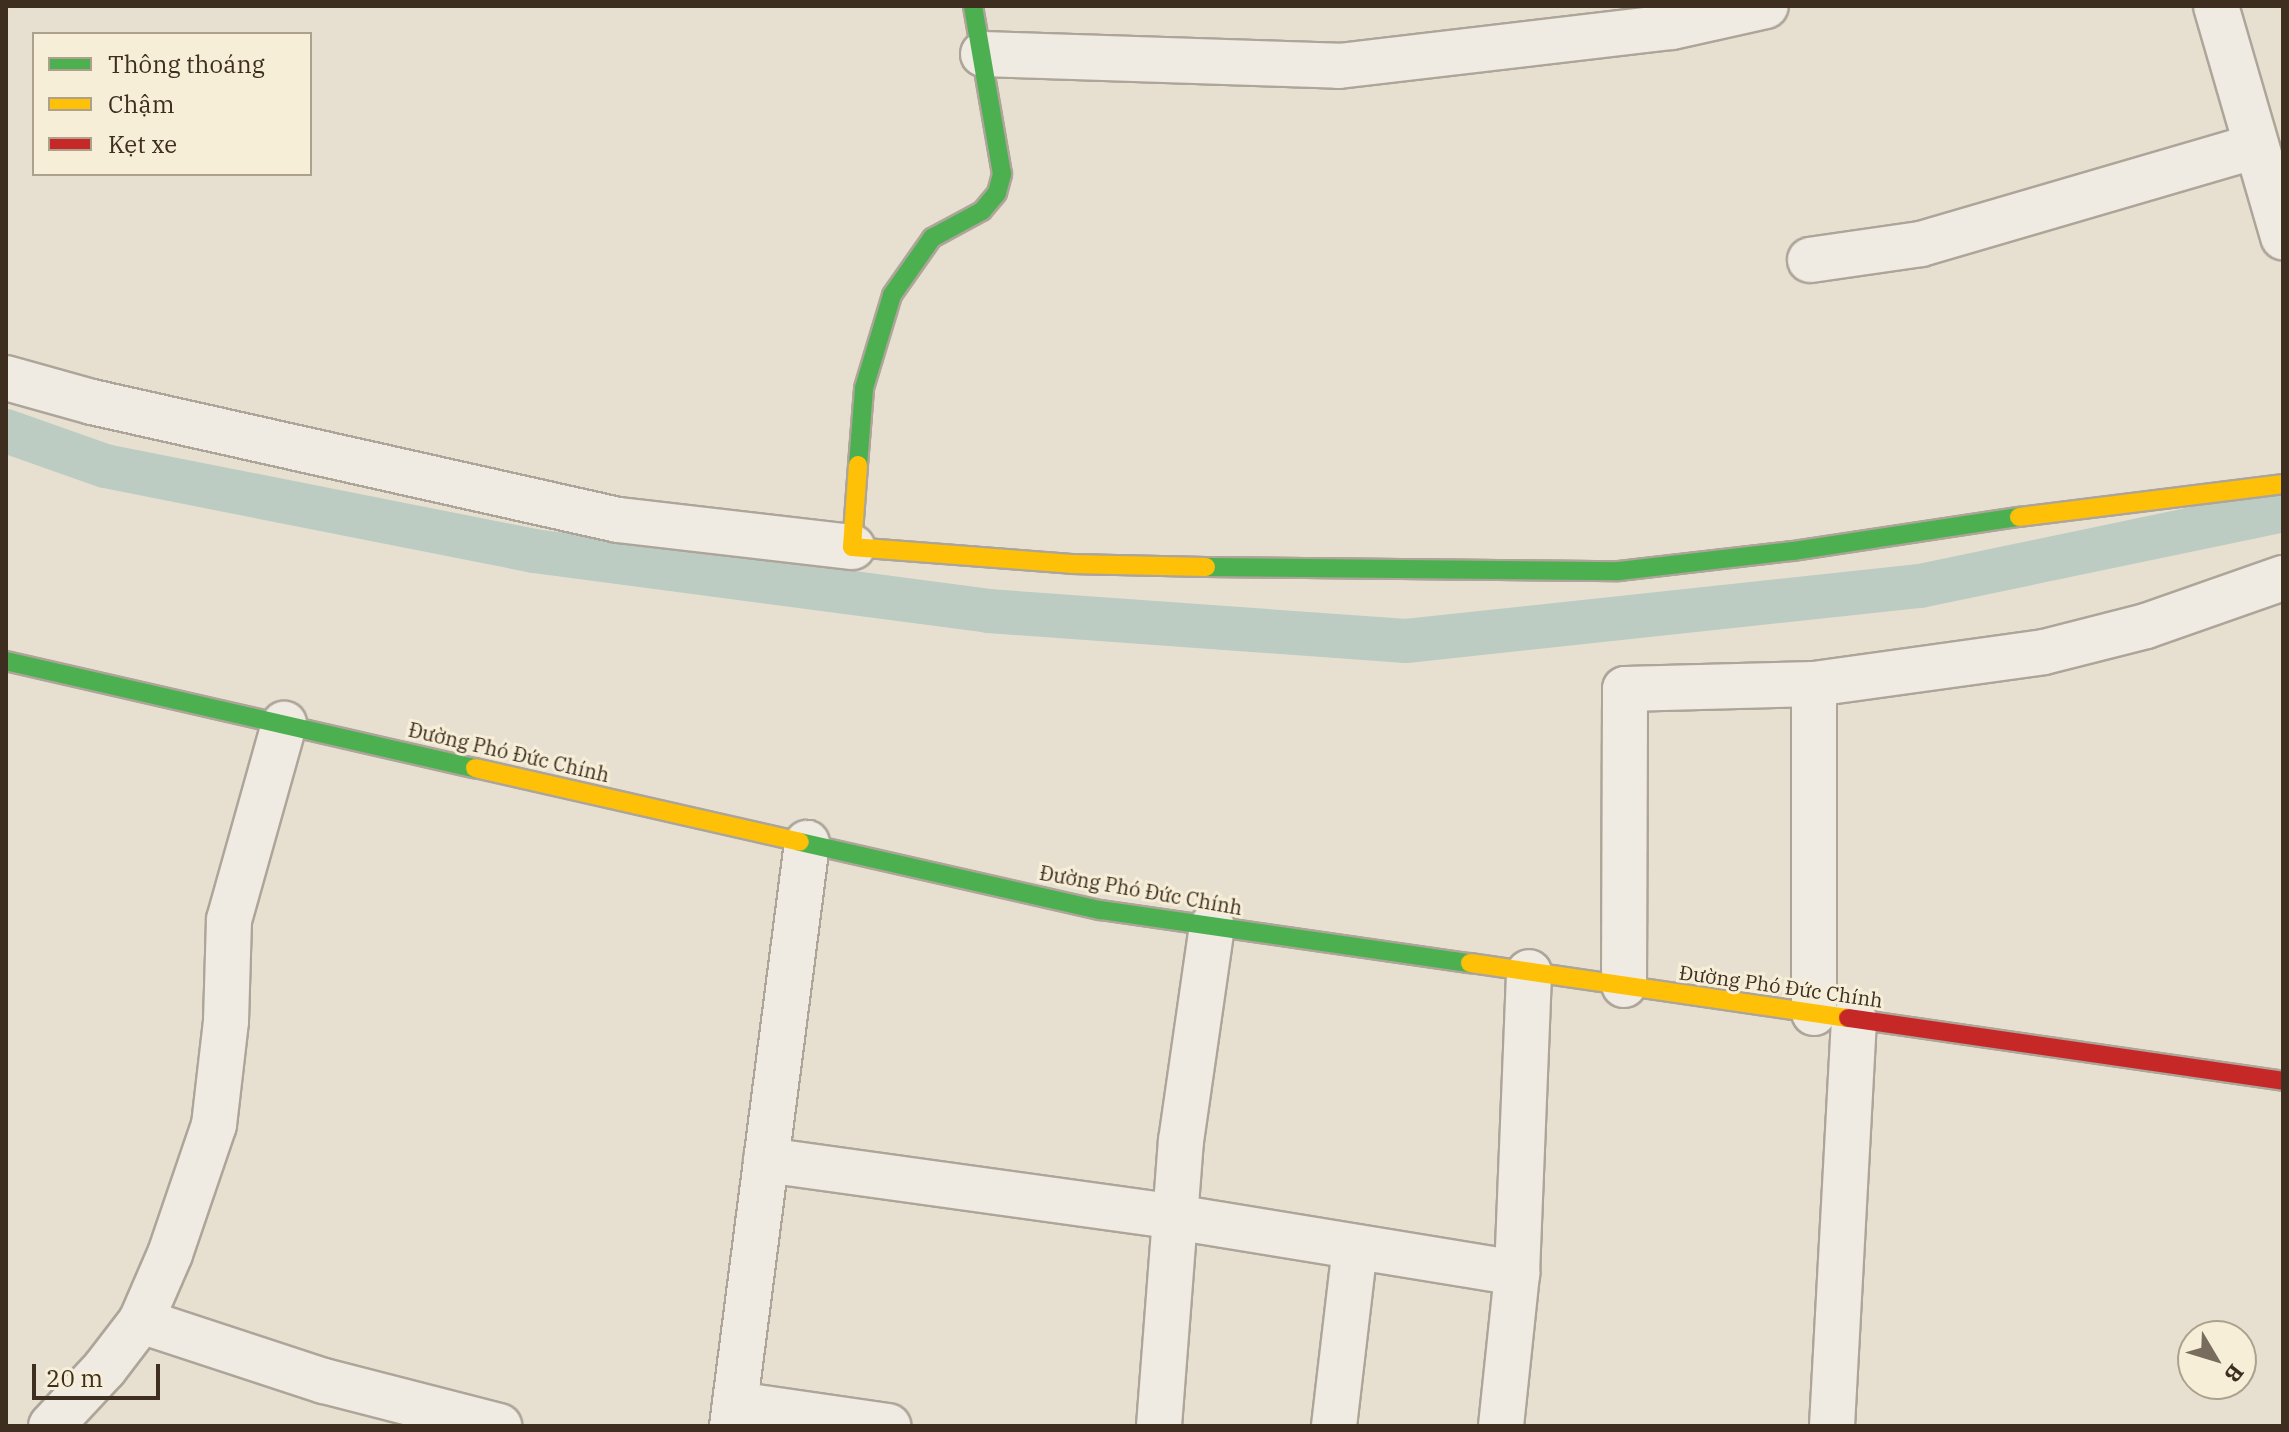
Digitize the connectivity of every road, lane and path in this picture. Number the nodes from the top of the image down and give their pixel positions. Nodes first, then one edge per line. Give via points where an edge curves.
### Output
1 (973, 6) edge
2 (1766, 6) edge
3 (2216, 6) edge
4 (983, 54) junction
5 (2256, 146) junction
6 (2283, 237) edge
7 (1810, 260) dead end
8 (6, 378) edge
9 (2283, 484) edge
10 (852, 547) junction
11 (2283, 578) edge
12 (6, 661) edge
13 (1814, 684) junction
14 (284, 724) junction
15 (807, 843) junction
16 (1212, 926) junction
17 (1529, 972) junction
18 (1624, 985) junction
19 (1834, 1016) junction
20 (2283, 1081) edge
21 (766, 1160) junction
22 (1175, 1217) junction
23 (1355, 1247) junction
24 (1517, 1273) junction
25 (141, 1321) junction
26 (734, 1415) edge
27 (51, 1426) edge
28 (499, 1426) edge
29 (888, 1426) edge
30 (1159, 1426) edge
31 (1334, 1426) edge
32 (1501, 1426) edge
33 (1832, 1426) edge

1 - 4 main road
2 - 4 street via 1672,27 1339,66
3 - 5 street
4 - 10 main road via 1002,174 997,193 982,211 932,238 892,295 864,388
5 - 6 street
5 - 7 street via 1921,244
8 - 10 street via 618,520
9 - 10 main road via 1619,571 1071,564
11 - 13 street via 2146,626 2044,652
12 - 14 main road, Đường Phó Đức Chính
13 - 18 street via 1625,689
13 - 19 street
14 - 15 main road, Đường Phó Đức Chính
14 - 25 street via 229,920 226,1021 214,1125
15 - 16 main road, Đường Phó Đức Chính via 1100,910
15 - 21 street
16 - 17 main road, Đường Phó Đức Chính
16 - 22 street
17 - 18 main road, Đường Phó Đức Chính
17 - 24 street
18 - 19 main road, Đường Phó Đức Chính
19 - 20 main road, Đường Phó Đức Chính
19 - 33 street
21 - 22 street
21 - 26 street
22 - 23 street
22 - 30 street
23 - 24 street
23 - 31 street
24 - 32 street
25 - 27 street
25 - 28 street via 324,1381
26 - 29 street

